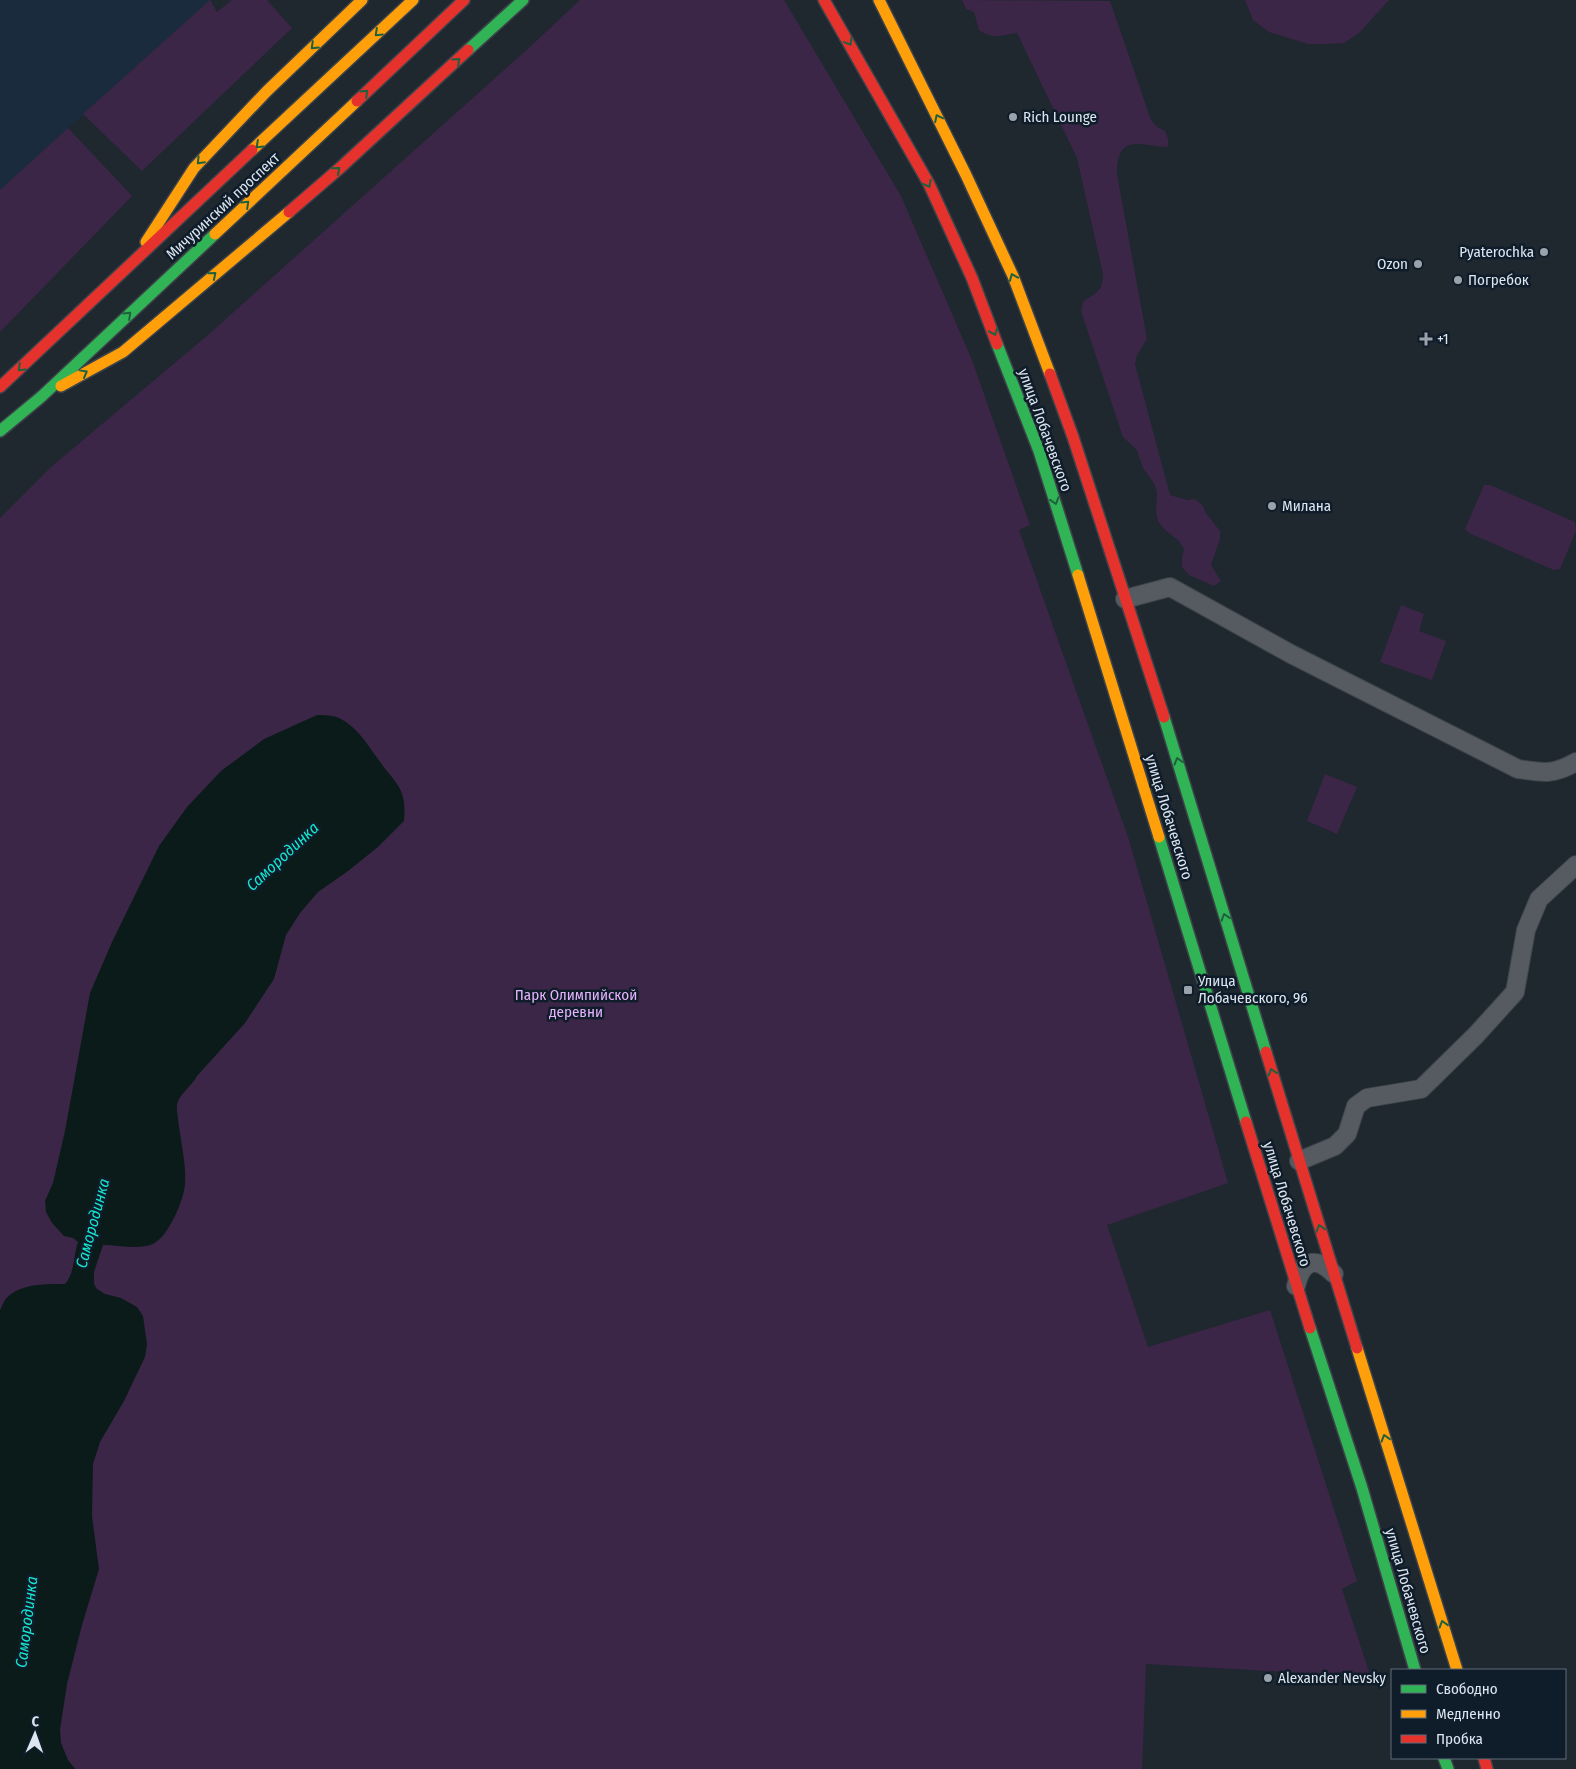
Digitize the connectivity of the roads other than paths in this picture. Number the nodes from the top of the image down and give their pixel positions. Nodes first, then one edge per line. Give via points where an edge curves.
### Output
1 (362, 0) edge
2 (413, 0) edge
3 (464, 0) edge
4 (523, 0) edge
5 (824, 0) edge
6 (880, 0) edge
7 (133, 263) junction
8 (0, 387) edge
9 (41, 397) junction
10 (0, 431) edge
11 (1125, 600) junction
12 (1576, 762) edge
13 (1576, 865) edge
14 (1299, 1161) junction
15 (1334, 1274) junction
16 (1296, 1286) junction
17 (1415, 1669) edge
18 (1457, 1669) edge

1 -> 7 main road via 267,91 194,168
2 -> 7 main road, Мичуринский проспект
9 -> 3 main road, Мичуринский проспект
9 -> 4 main road via 123,352 340,168
5 -> 16 main road, улица Лобачевского via 929,184 972,278 1039,451
11 -> 6 main road, улица Лобачевского via 1073,437 1013,276
7 -> 8 main road, Мичуринский проспект
9 - 10 main road, Мичуринский проспект
11 - 12 street via 1170,588 1299,658 1518,769 1539,773 1560,771
14 -> 11 main road, улица Лобачевского via 1170,736
13 - 14 street via 1539,899 1526,930 1515,992 1476,1035 1421,1089 1367,1098 1356,1106 1347,1134 1335,1146
15 -> 14 main road, улица Лобачевского
15 - 16 street via 1326,1266 1310,1263 1303,1267
18 -> 15 main road, улица Лобачевского
16 - 17 main road, улица Лобачевского via 1362,1488

